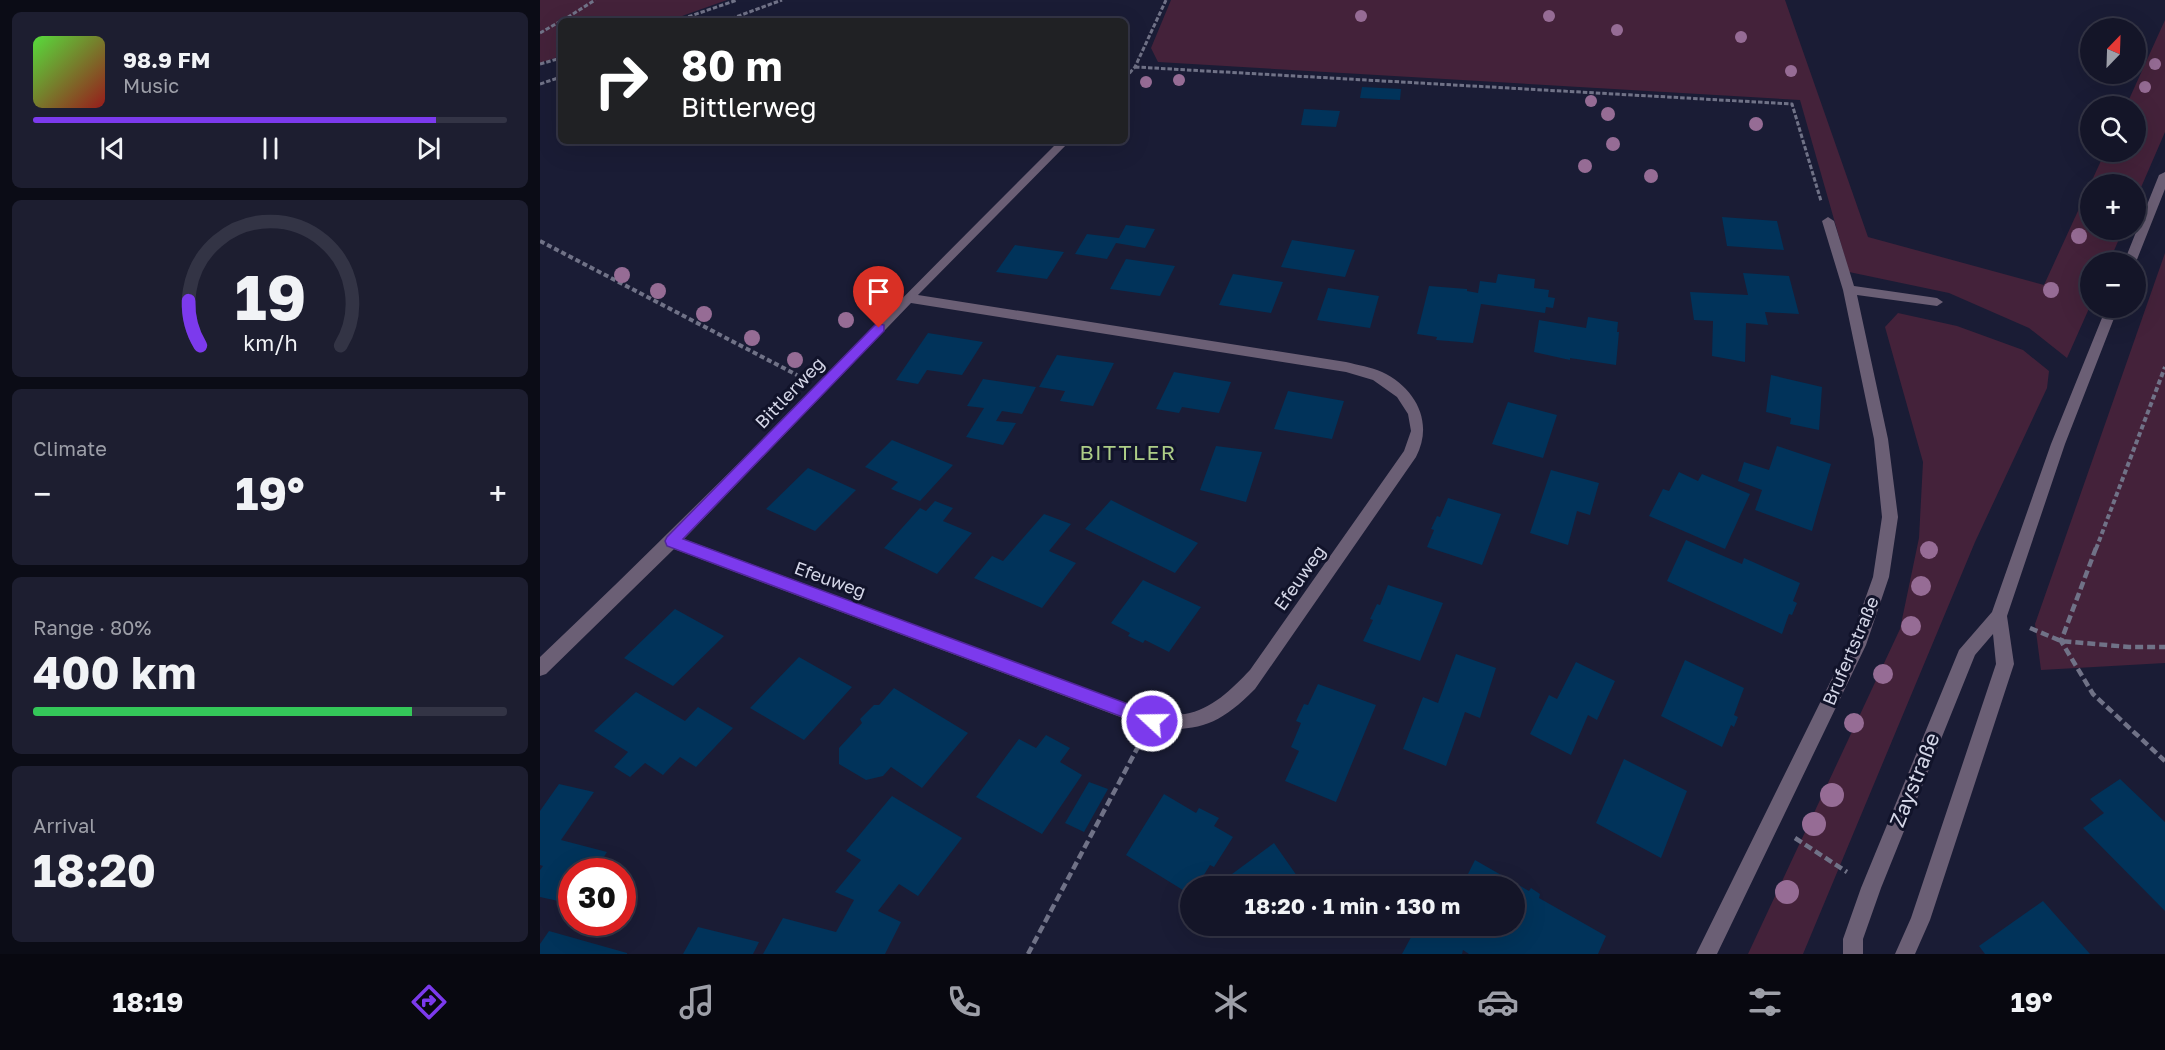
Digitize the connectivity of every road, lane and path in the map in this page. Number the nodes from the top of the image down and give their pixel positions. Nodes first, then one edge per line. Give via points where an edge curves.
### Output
1 (595, 0) edge
2 (737, 0) edge
3 (782, 0) edge
4 (1166, 0) edge
5 (566, 18) edge
6 (685, 18) edge
7 (733, 18) edge
8 (558, 23) edge
9 (540, 33) edge
10 (558, 59) edge
11 (540, 64) edge
12 (1135, 67) junction
13 (1128, 75) edge
14 (558, 78) edge
15 (540, 84) edge
16 (1062, 144) edge
17 (2165, 175) edge
18 (1827, 221) joint
19 (540, 241) edge
20 (2134, 252) edge
21 (1849, 290) junction
22 (908, 298) junction
23 (1937, 302) dead end
24 (2108, 318) edge
25 (2165, 367) edge
26 (823, 388) junction
27 (672, 541) junction
28 (2000, 616) junction
29 (2061, 641) junction
30 (2165, 647) edge
31 (540, 668) edge
32 (1152, 721) junction
33 (2165, 761) edge
34 (1028, 954) edge
35 (1706, 954) edge
36 (1853, 954) edge
37 (1905, 954) edge

1 - 5 path
2 - 6 path
3 - 7 path
4 - 12 path
8 - 9 path
10 - 11 path
12 - 13 path
12 - 18 path via 1792,104
14 - 15 path
16 - 22 street, Bittlerweg
17 - 20 street
18 - 21 street, Brufertstraße
19 - 26 path
21 - 23 street
21 - 35 street, Brufertstraße via 1881,439 1890,517 1881,577 1857,645
22 - 26 street, Bittlerweg
22 - 32 street, Efeuweg via 1346,367 1378,376 1402,393 1415,413 1418,431 1411,453 1256,676 1236,698 1213,712 1186,722
24 - 28 street, Zaystraße via 2058,444
25 - 29 path
26 - 27 street, Bittlerweg
27 - 31 street, Bittlerweg
27 - 32 street, Efeuweg
28 - 36 street, Zaystraße via 1968,650 1871,888 1852,939
28 - 37 street, Zaystraße via 2005,664 1920,920
29 - 30 path
29 - 33 path via 2093,694
32 - 34 path

